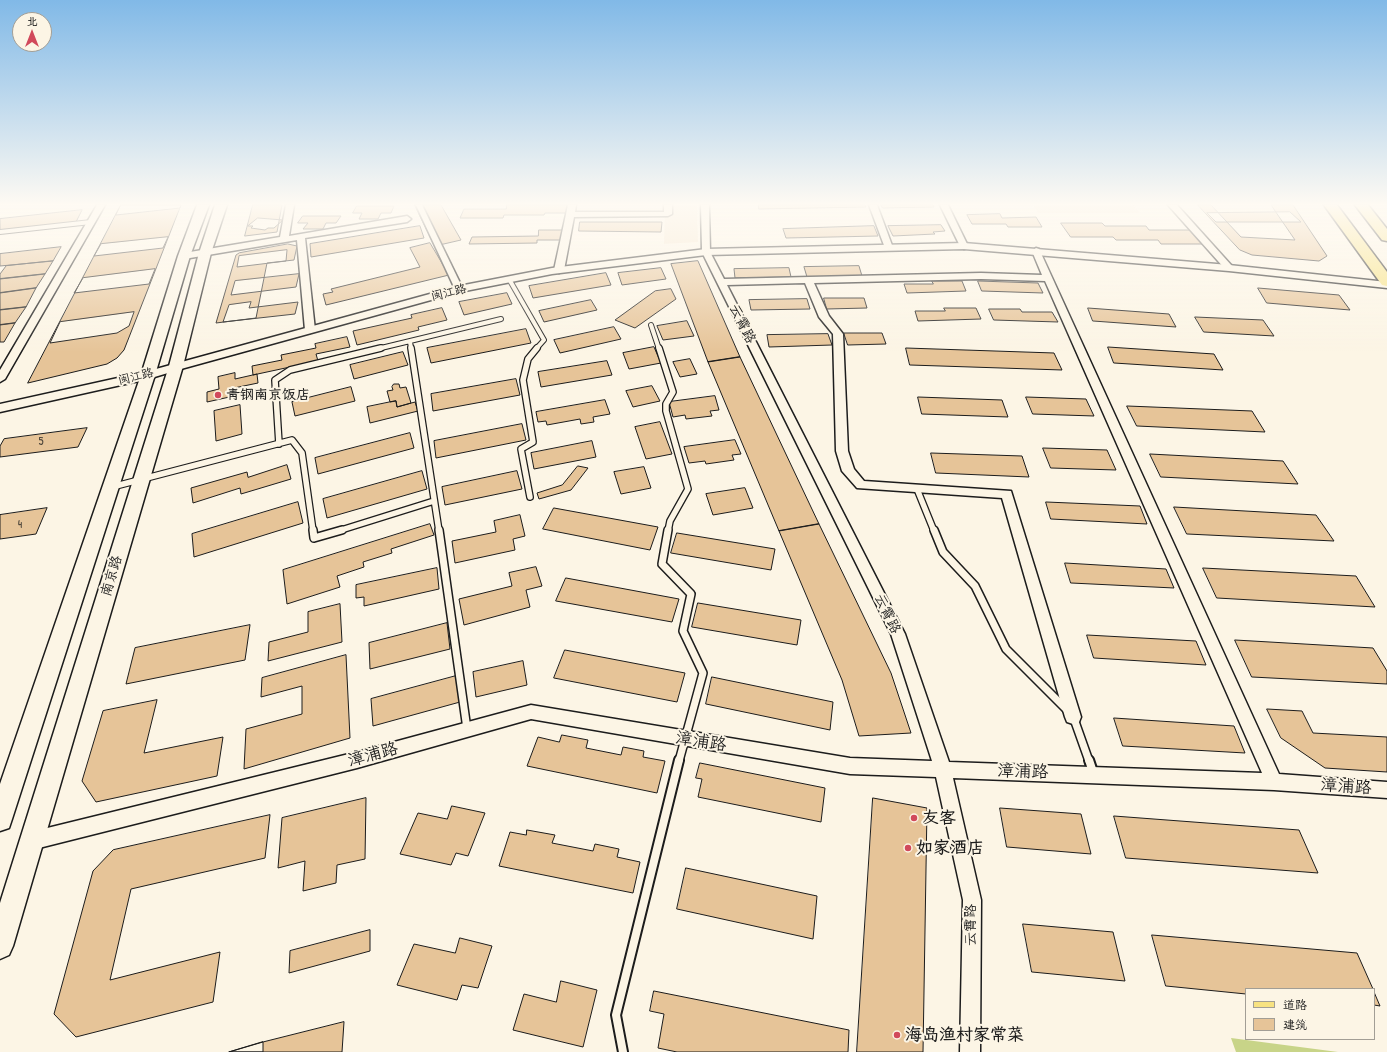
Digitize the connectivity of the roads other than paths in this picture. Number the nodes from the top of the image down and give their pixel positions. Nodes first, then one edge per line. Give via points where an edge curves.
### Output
1 (72, 254) edge
2 (197, 254) edge
3 (205, 254) edge
4 (303, 254) edge
5 (443, 254) edge
6 (562, 254) edge
7 (689, 254) edge
8 (707, 254) edge
9 (1038, 254) edge
10 (1080, 254) edge
11 (1216, 254) edge
12 (1366, 254) edge
13 (184, 256) joint
14 (1229, 268) junction
15 (559, 270) junction
16 (1048, 278) junction
17 (509, 280) junction
18 (808, 280) junction
19 (722, 282) junction
20 (1387, 282) edge
21 (1387, 285) edge
22 (459, 290) junction
23 (501, 319) dead end
24 (651, 325) dead end
25 (310, 330) junction
26 (410, 341) junction
27 (176, 366) junction
28 (148, 375) junction
29 (0, 379) edge
30 (0, 408) edge
31 (280, 444) junction
32 (141, 480) junction
33 (110, 488) junction
34 (917, 489) junction
35 (530, 496) dead end
36 (434, 501) junction
37 (1073, 716) junction
38 (467, 730) junction
39 (684, 739) junction
40 (943, 769) junction
41 (1095, 775) junction
42 (1274, 782) junction
43 (1387, 790) edge
44 (0, 819) edge
45 (31, 841) junction
46 (0, 946) edge
47 (623, 1052) edge
48 (970, 1052) edge

1 - 29 street
2 - 13 street
3 - 27 main road, 南京路
4 - 25 street
5 - 22 street
6 - 15 street
7 - 15 street, 闽江路
8 - 19 street, 云霄路
9 - 16 street
10 - 14 street, 闽江路
11 - 14 street
12 - 20 main road
13 - 28 main road, 南京路
14 - 21 street, 闽江路
15 - 17 street, 闽江路
16 - 18 street via 981,276
16 - 42 street
17 - 22 street, 闽江路
17 - 35 lane via 544,340 528,359 523,380 533,442 521,448
18 - 19 street
18 - 34 street via 824,317 838,334 842,451 848,471 861,485
19 - 40 street, 云霄路 via 898,634
22 - 25 street, 闽江路
23 - 26 lane
24 - 39 lane via 674,392 666,404 666,411 688,489 670,521 662,564 691,594 683,631 702,672
25 - 27 street, 闽江路
26 - 31 lane via 290,370 275,380
26 - 36 lane
27 - 28 street, 闽江路
27 - 32 main road, 南京路
28 - 30 street, 闽江路
28 - 33 main road, 南京路
31 - 32 lane
31 - 36 lane via 292,440 302,453 314,538
32 - 33 lane
32 - 45 main road, 南京路
33 - 44 main road, 南京路
34 - 37 lane via 943,552 975,586 1006,649
34 - 37 street via 1007,494
36 - 38 lane
37 - 41 lane
38 - 39 street, 漳浦路 via 531,712
38 - 45 street, 漳浦路
39 - 40 street, 漳浦路 via 850,766
39 - 47 lane via 616,1015
40 - 41 street, 漳浦路
40 - 48 street, 云霄路 via 972,900
41 - 42 street, 漳浦路
42 - 43 street, 漳浦路
45 - 46 main road, 南京路

